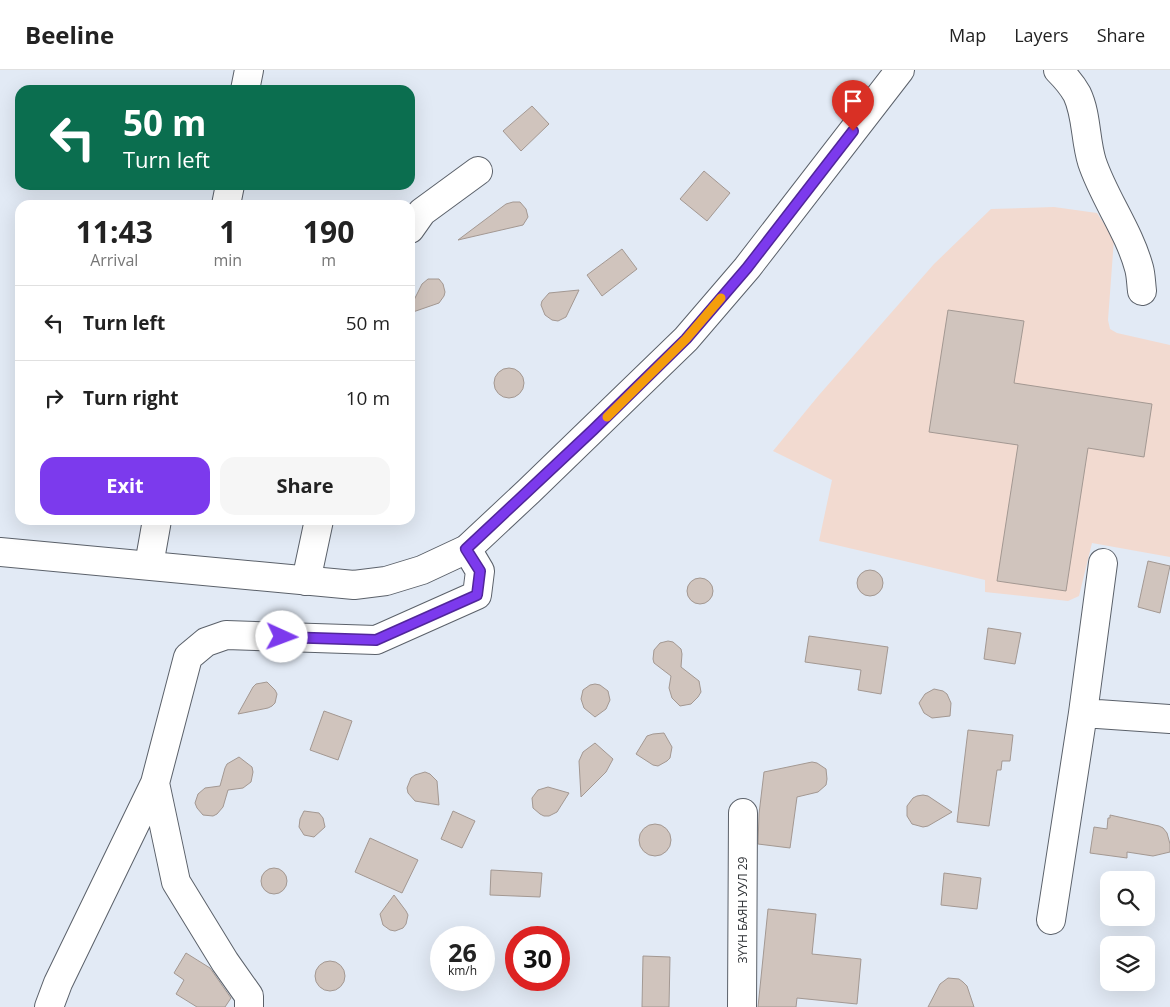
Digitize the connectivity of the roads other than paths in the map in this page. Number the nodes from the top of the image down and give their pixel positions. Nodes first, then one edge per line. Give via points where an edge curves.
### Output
1 (249, 70) edge
2 (900, 70) edge
3 (1058, 70) edge
4 (246, 85) edge
5 (478, 171) dead end
6 (415, 222) edge
7 (1142, 290) dead end
8 (156, 525) edge
9 (318, 525) edge
10 (466, 549) junction
11 (0, 552) edge
12 (1103, 563) dead end
13 (149, 565) junction
14 (306, 581) junction
15 (1083, 714) junction
16 (1170, 718) edge
17 (155, 783) junction
18 (743, 813) dead end
19 (1051, 920) dead end
20 (49, 1007) edge
21 (249, 1007) edge
22 (742, 1007) edge

1 - 4 street
2 - 10 street via 747,268 686,339
3 - 7 street via 1077,94 1092,162 1129,241 1139,268
5 - 6 street via 422,212
8 - 13 street
9 - 14 street
10 - 14 street via 422,570 386,581 354,585
10 - 17 street via 480,571 477,595 376,640 226,635 206,642 188,657
11 - 13 street
12 - 15 street
13 - 14 street
15 - 16 street
15 - 19 street
17 - 20 street
17 - 21 street via 176,882 224,962 249,996
18 - 22 street, ЗҮҮН БАЯН УУЛ 29

